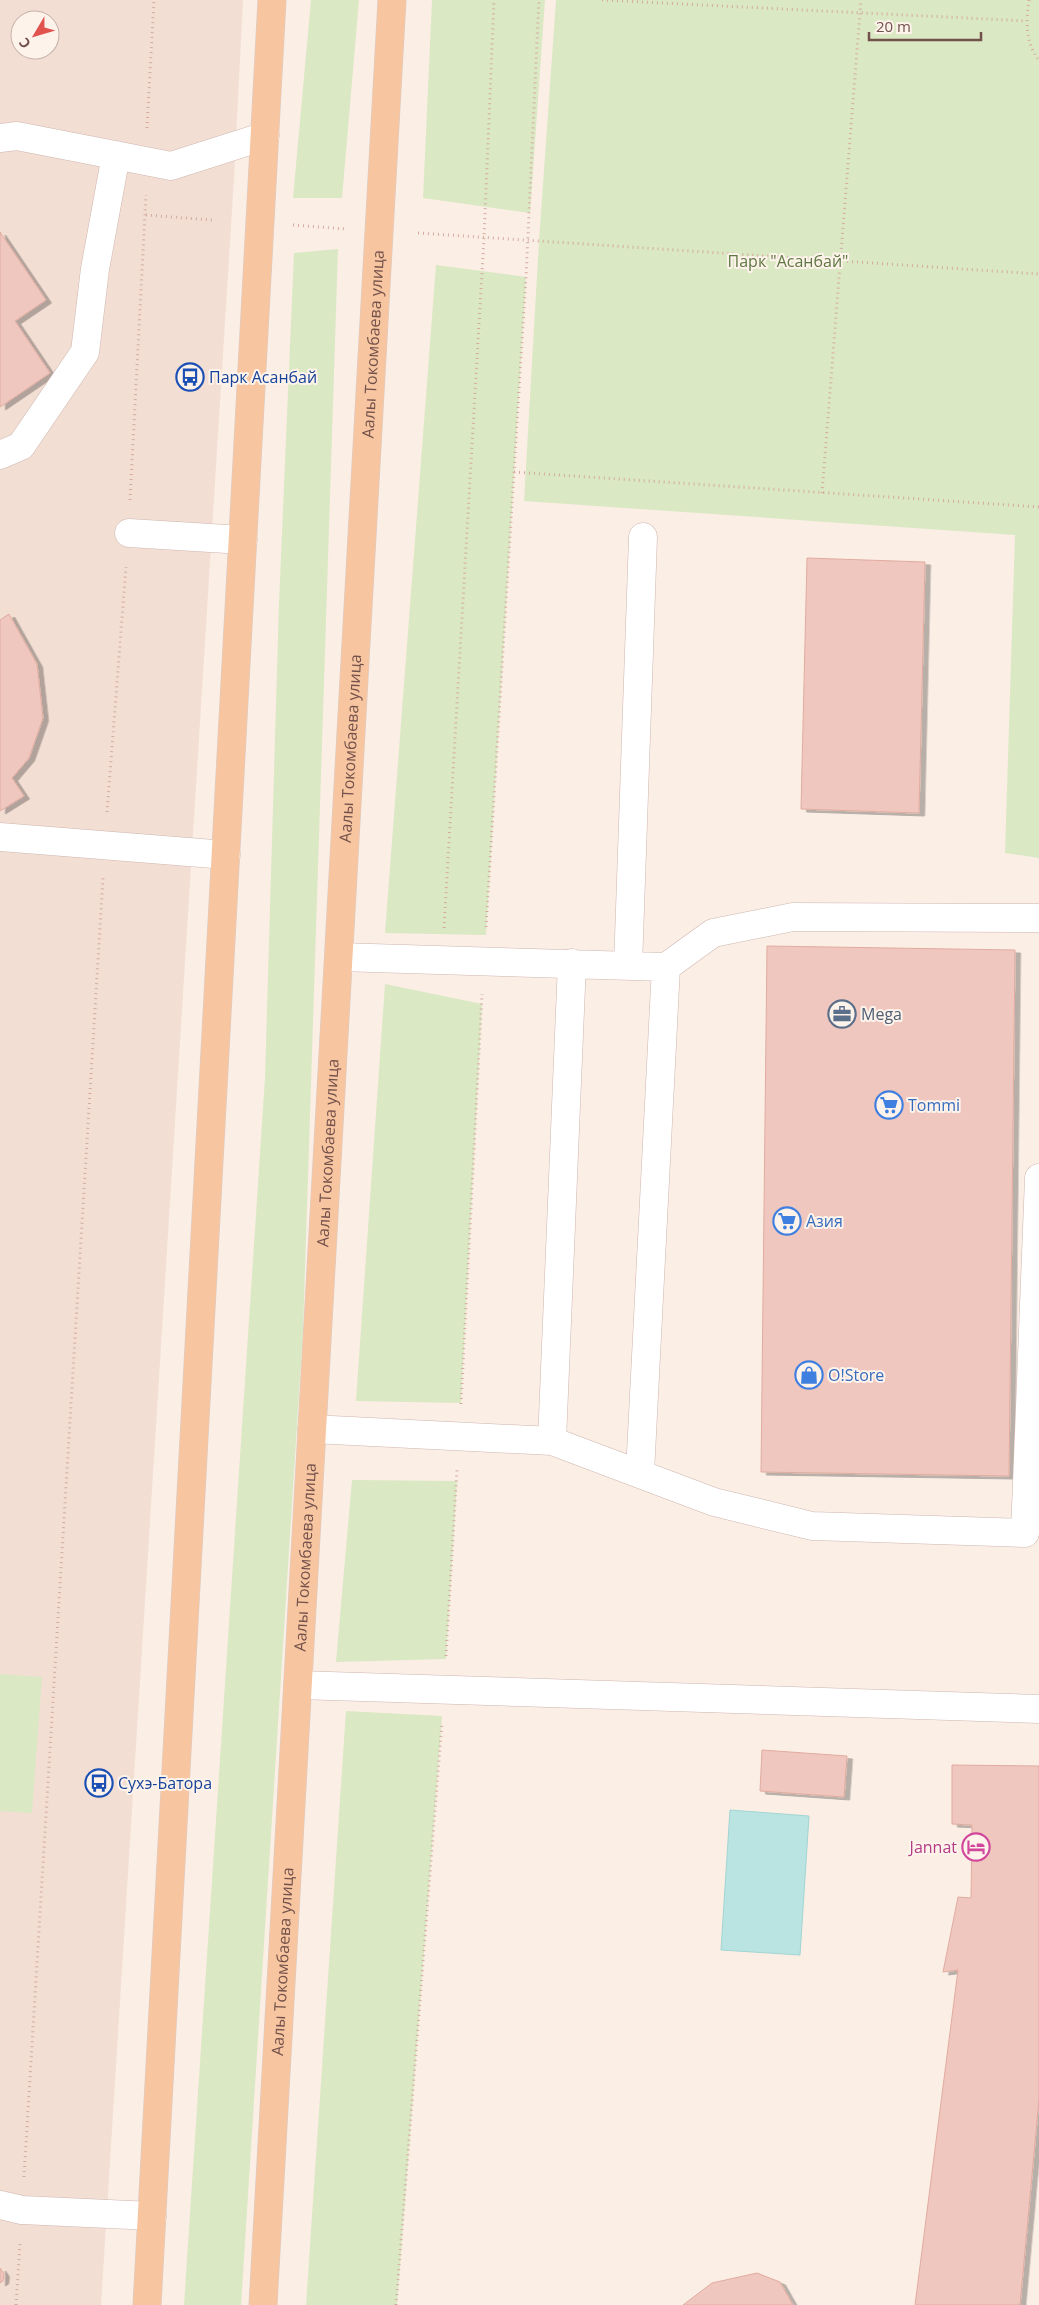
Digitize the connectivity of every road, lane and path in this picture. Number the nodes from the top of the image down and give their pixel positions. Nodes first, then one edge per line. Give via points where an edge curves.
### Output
1 (154, 0) edge
2 (272, 0) edge
3 (392, 0) edge
4 (494, 0) edge
5 (540, 0) edge
6 (602, 0) edge
7 (861, 0) edge
8 (1029, 0) edge
9 (860, 14) junction
10 (1026, 21) junction
11 (1039, 60) edge
12 (265, 136) junction
13 (0, 138) edge
14 (116, 156) junction
15 (146, 161) junction
16 (146, 215) junction
17 (212, 220) dead end
18 (287, 225) dead end
19 (347, 229) dead end
20 (418, 233) dead end
21 (484, 238) junction
22 (528, 240) junction
23 (842, 261) junction
24 (1039, 274) edge
25 (0, 455) edge
26 (514, 472) junction
27 (822, 493) junction
28 (1039, 507) edge
29 (129, 533) junction
30 (643, 537) dead end
31 (243, 540) junction
32 (0, 837) edge
33 (105, 844) junction
34 (226, 855) junction
35 (1039, 918) edge
36 (338, 957) junction
37 (442, 960) junction
38 (484, 962) junction
39 (572, 963) junction
40 (628, 966) junction
41 (666, 967) junction
42 (1039, 1178) edge
43 (312, 1429) junction
44 (459, 1436) junction
45 (552, 1441) junction
46 (640, 1473) junction
47 (298, 1685) junction
48 (444, 1690) junction
49 (1039, 1709) edge
50 (11, 2208) edge
51 (152, 2216) junction
52 (16, 2305) edge
53 (147, 2305) edge
54 (263, 2305) edge
55 (396, 2305) edge

1 - 15 path
2 - 12 main road
3 - 36 main road, Аалы Токомбаева улица
4 - 21 path
5 - 22 path
6 - 9 path
7 - 9 path
8 - 10 path
9 - 10 path
9 - 23 path
10 - 11 path via 1029,40
12 - 15 street via 171,166
12 - 31 main road
13 - 14 street via 17,136
14 - 15 street
14 - 25 street via 85,352 21,446
15 - 16 path
16 - 17 path
16 - 29 path
18 - 19 path
20 - 21 path
21 - 22 path
21 - 37 path
22 - 23 path
22 - 26 path
23 - 24 path
23 - 27 path
26 - 27 path
26 - 38 path
27 - 28 path
29 - 31 street
29 - 33 path
30 - 40 street
31 - 34 main road
32 - 33 street
33 - 34 street
33 - 50 path
34 - 51 main road
35 - 41 street via 793,917 713,933
36 - 37 street
36 - 43 main road, Аалы Токомбаева улица
37 - 38 street
38 - 39 street
38 - 44 path
39 - 40 street
39 - 45 street
40 - 41 street
41 - 46 street
42 - 46 street via 1025,1534 812,1526 714,1502
43 - 44 street
43 - 47 main road, Аалы Токомбаева улица
44 - 45 street
44 - 48 path
45 - 46 street
47 - 48 street
47 - 54 main road, Аалы Токомбаева улица
48 - 49 street
48 - 55 path
50 - 51 street
50 - 52 path
51 - 53 main road

